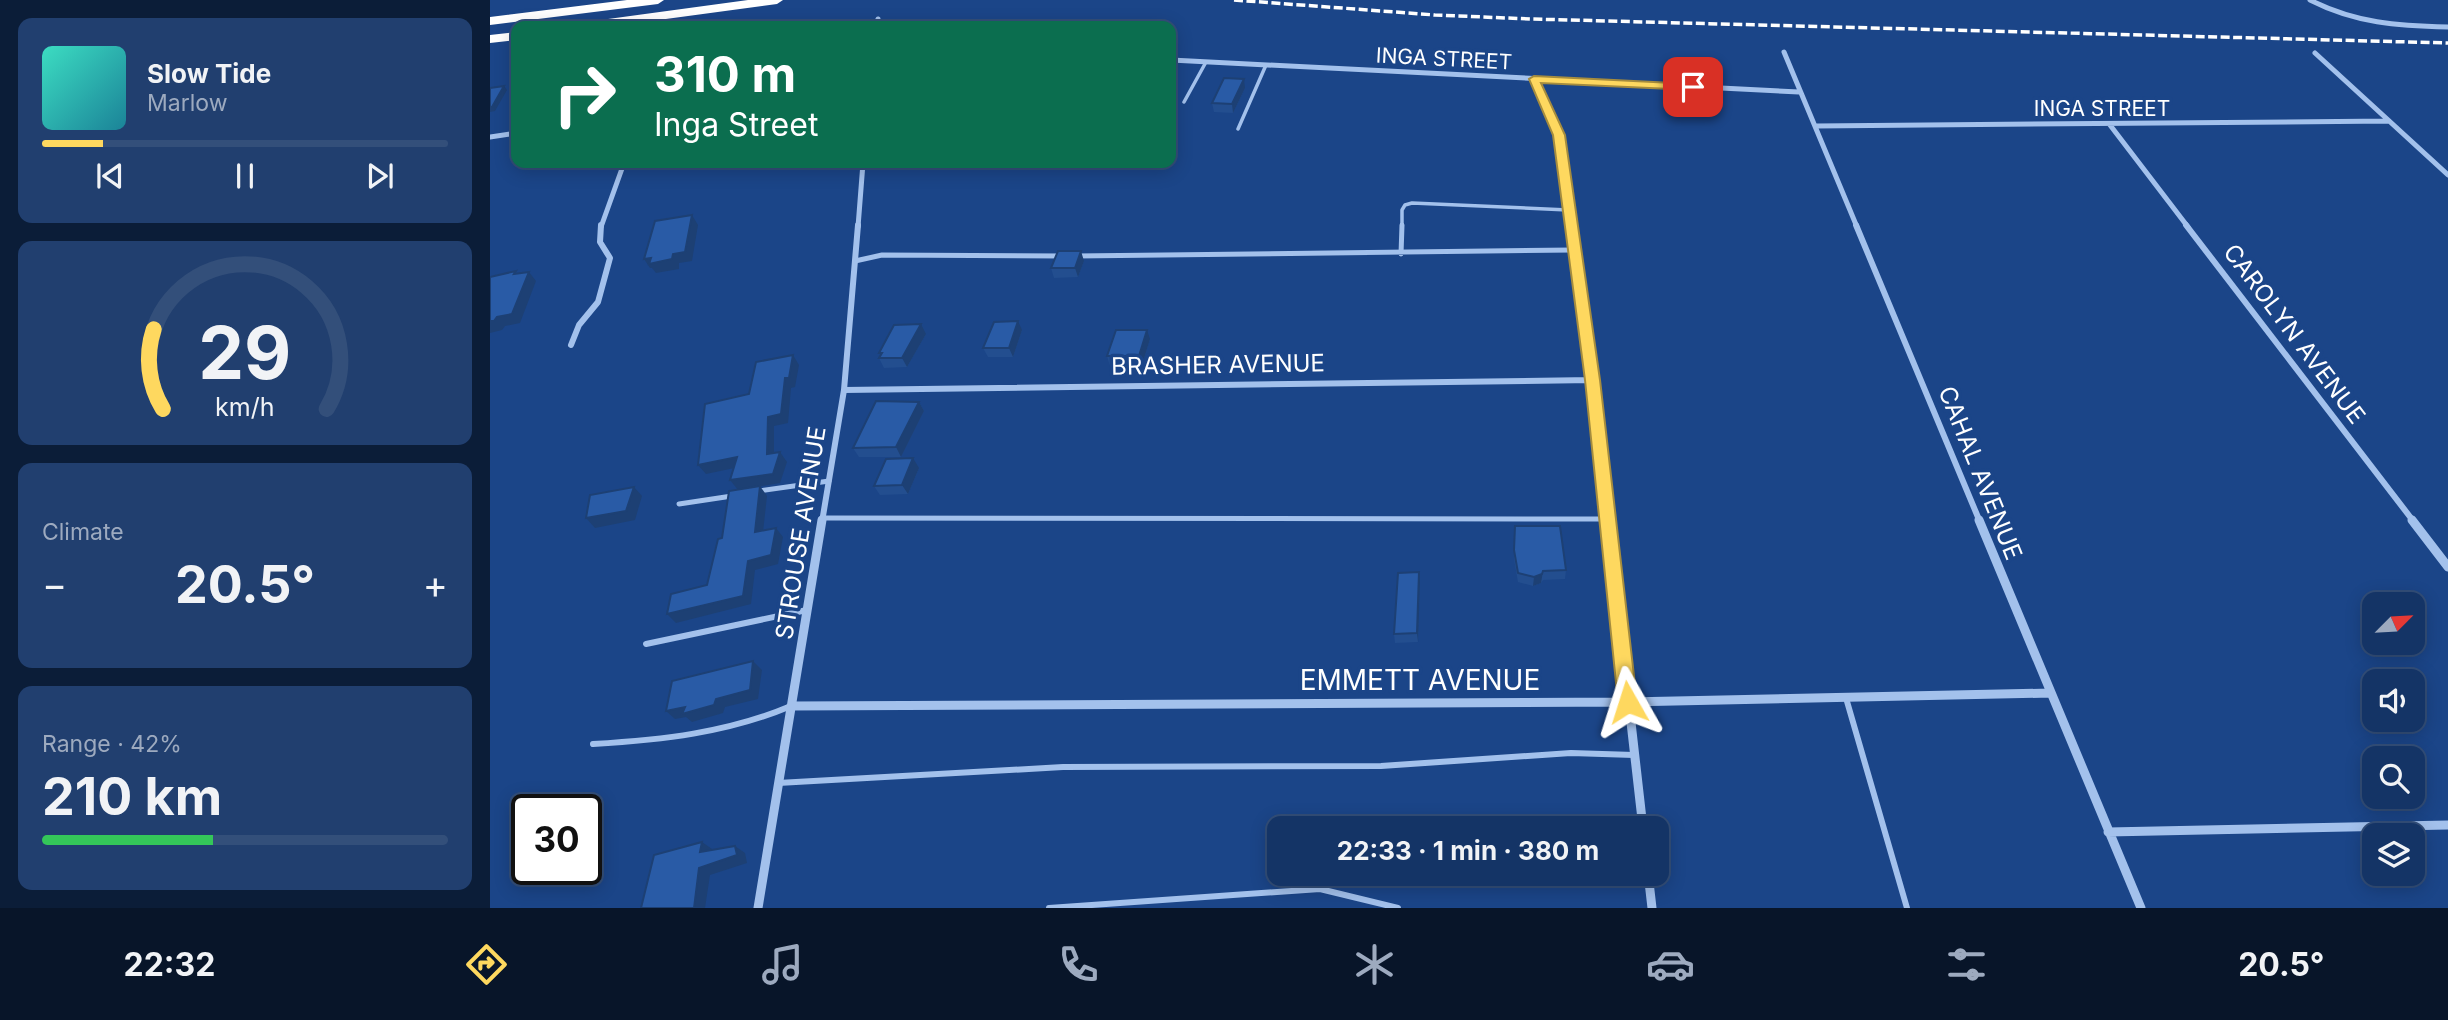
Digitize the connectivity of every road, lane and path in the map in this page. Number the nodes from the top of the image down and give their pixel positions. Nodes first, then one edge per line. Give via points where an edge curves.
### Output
1 (658, 0) edge
2 (777, 0) edge
3 (2310, 0) edge
4 (490, 21) edge
5 (623, 21) edge
6 (2448, 27) edge
7 (511, 36) edge
8 (490, 39) edge
9 (1784, 52) dead end
10 (2315, 53) dead end
11 (1176, 60) edge
12 (1206, 62) junction
13 (1266, 65) junction
14 (1534, 79) junction
15 (1799, 92) junction
16 (1184, 102) dead end
17 (2389, 121) junction
18 (2109, 125) junction
19 (1816, 126) junction
20 (1238, 129) dead end
21 (511, 134) edge
22 (490, 137) edge
23 (622, 168) edge
24 (863, 168) edge
25 (2448, 175) edge
26 (1568, 210) junction
27 (1573, 250) junction
28 (1401, 254) junction
29 (855, 261) junction
30 (571, 345) dead end
31 (1592, 380) junction
32 (844, 390) junction
33 (829, 481) junction
34 (747, 493) edge
35 (734, 495) edge
36 (679, 504) dead end
37 (823, 518) junction
38 (1607, 519) junction
39 (2448, 566) edge
40 (807, 610) junction
41 (646, 644) dead end
42 (2050, 693) junction
43 (1846, 698) junction
44 (1628, 702) junction
45 (791, 706) junction
46 (593, 744) dead end
47 (1634, 755) junction
48 (778, 783) junction
49 (1642, 816) edge
50 (2448, 825) edge
51 (2108, 832) junction
52 (1649, 886) edge
53 (1166, 904) edge
54 (758, 908) edge
55 (1049, 908) edge
56 (1398, 908) edge
57 (1652, 908) edge
58 (1907, 908) edge
59 (2141, 908) edge

1 - 4 highway
2 - 5 highway
3 - 6 street via 2362,23
7 - 8 highway
9 - 15 street, CAHAL AVENUE
10 - 17 street
11 - 12 street, INGA STREET
12 - 13 street, INGA STREET
12 - 16 lane
13 - 14 street, INGA STREET
13 - 20 lane
14 - 15 street, INGA STREET
14 - 26 street via 1559,135
15 - 19 street, CAHAL AVENUE
17 - 18 street, INGA STREET
17 - 25 street
18 - 19 street, INGA STREET
18 - 39 street, CAROLYN AVENUE
19 - 42 street, CAHAL AVENUE
21 - 22 street
23 - 30 street via 600,228 600,242 610,258 607,280
24 - 29 street, STROUSE AVENUE
26 - 27 street
26 - 28 lane via 1412,203 1402,210
27 - 28 lane
27 - 31 street
28 - 29 lane via 882,255
29 - 32 street, STROUSE AVENUE
31 - 32 street, BRASHER AVENUE
31 - 38 street
32 - 33 street, STROUSE AVENUE
33 - 34 lane
33 - 37 street, STROUSE AVENUE
35 - 36 lane
37 - 38 lane
37 - 40 street, STROUSE AVENUE
38 - 44 street
40 - 41 lane
40 - 45 street, STROUSE AVENUE
42 - 43 street, EMMETT AVENUE
42 - 51 street, CAHAL AVENUE
43 - 44 street, EMMETT AVENUE
43 - 58 lane
44 - 45 street, EMMETT AVENUE
44 - 47 street
45 - 46 lane via 765,719 668,739
45 - 48 street, STROUSE AVENUE
47 - 48 lane via 1381,766 1061,767
47 - 49 street
48 - 54 street, STROUSE AVENUE
50 - 51 street
51 - 59 street, CAHAL AVENUE
52 - 57 street
53 - 55 lane
53 - 56 lane via 1320,889

